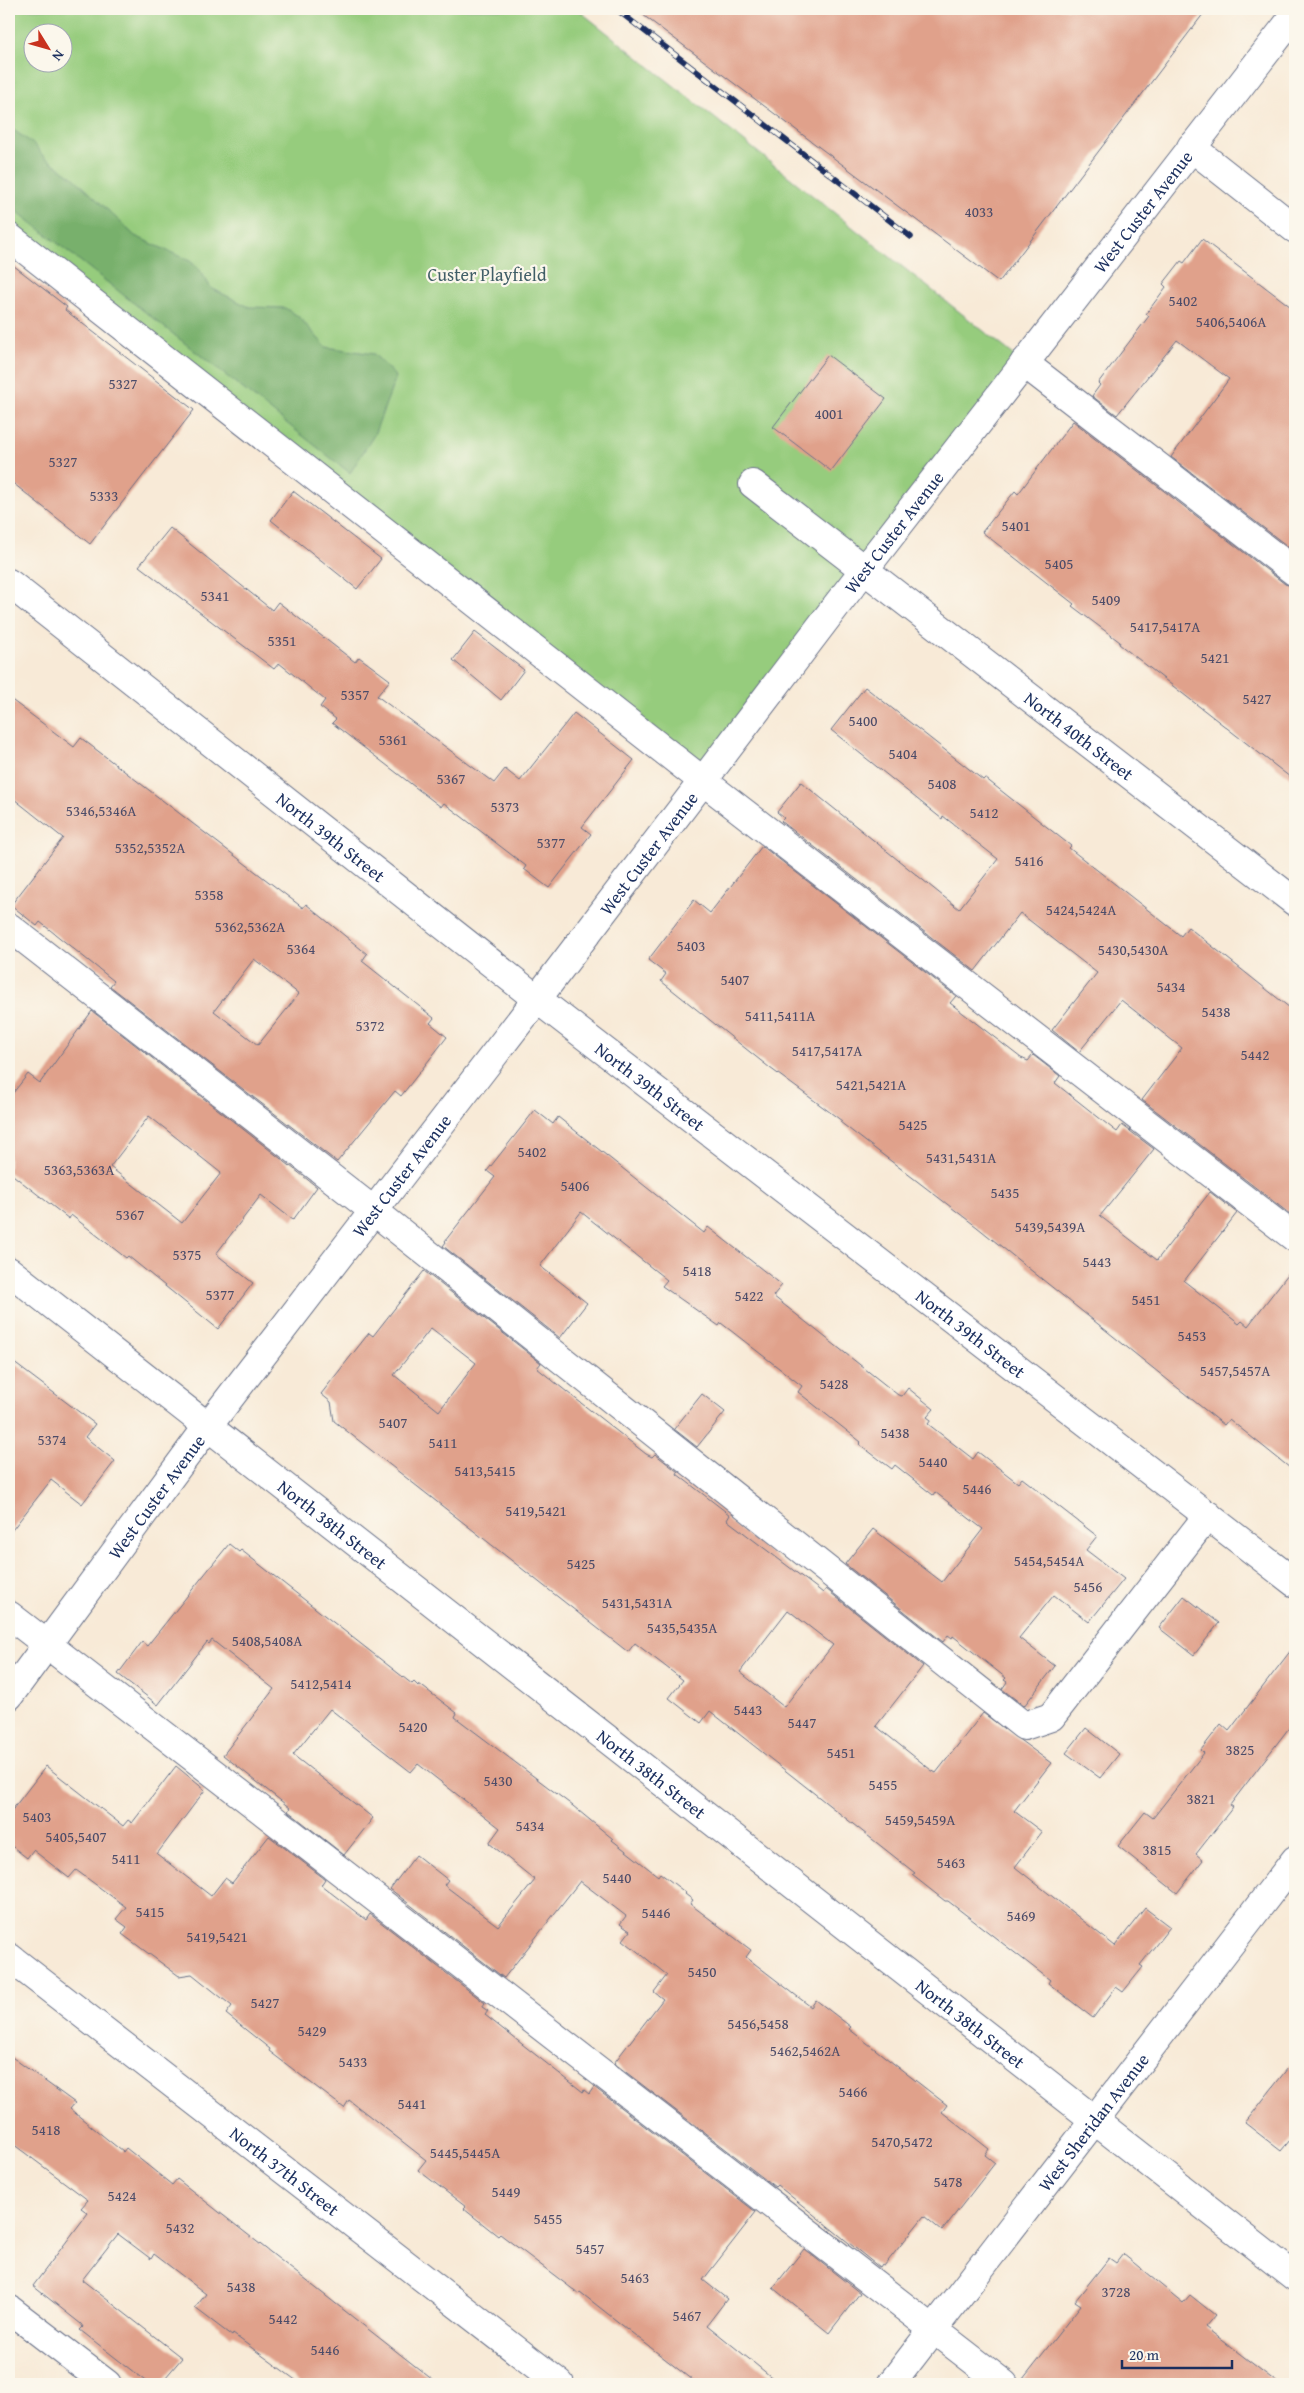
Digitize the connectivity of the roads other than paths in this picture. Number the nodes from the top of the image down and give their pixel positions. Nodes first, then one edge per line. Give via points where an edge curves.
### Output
1 (1290, 9) edge
2 (1295, 14) edge
3 (1190, 147) junction
4 (1295, 229) edge
5 (9, 237) edge
6 (1024, 363) junction
7 (753, 484) dead end
8 (865, 568) junction
9 (1295, 572) edge
10 (9, 583) edge
11 (703, 781) junction
12 (1295, 902) edge
13 (9, 928) edge
14 (537, 999) junction
15 (374, 1211) junction
16 (1295, 1238) edge
17 (9, 1271) edge
18 (208, 1426) junction
19 (1208, 1515) junction
20 (1295, 1583) edge
21 (9, 1615) edge
22 (47, 1645) junction
23 (9, 1696) edge
24 (1295, 1860) edge
25 (9, 1957) edge
26 (1093, 2121) junction
27 (1295, 2277) edge
28 (9, 2309) edge
29 (933, 2329) junction
30 (107, 2384) edge
31 (560, 2384) edge
32 (891, 2384) edge
33 (1004, 2384) edge

1 - 2 street
2 - 3 street, West Custer Avenue
3 - 4 street
3 - 6 street, West Custer Avenue
5 - 11 street
6 - 8 street, West Custer Avenue
6 - 9 street
7 - 8 street, North 40th Street
8 - 11 street, West Custer Avenue
8 - 12 street, North 40th Street
10 - 14 street, North 39th Street
11 - 14 street, West Custer Avenue
11 - 16 street
13 - 15 street
14 - 15 street, West Custer Avenue
14 - 19 street, North 39th Street
15 - 18 street, West Custer Avenue
15 - 19 street via 1024,1726 1051,1718
17 - 18 street, North 38th Street
18 - 22 street, West Custer Avenue
18 - 26 street, North 38th Street
19 - 20 street, North 39th Street
21 - 22 street
22 - 23 street, West Custer Avenue
22 - 29 street
24 - 26 street, West Sheridan Avenue
25 - 31 street, North 37th Street
26 - 27 street, North 38th Street
26 - 29 street, West Sheridan Avenue
28 - 30 street
29 - 32 street, West Sheridan Avenue
29 - 33 street

